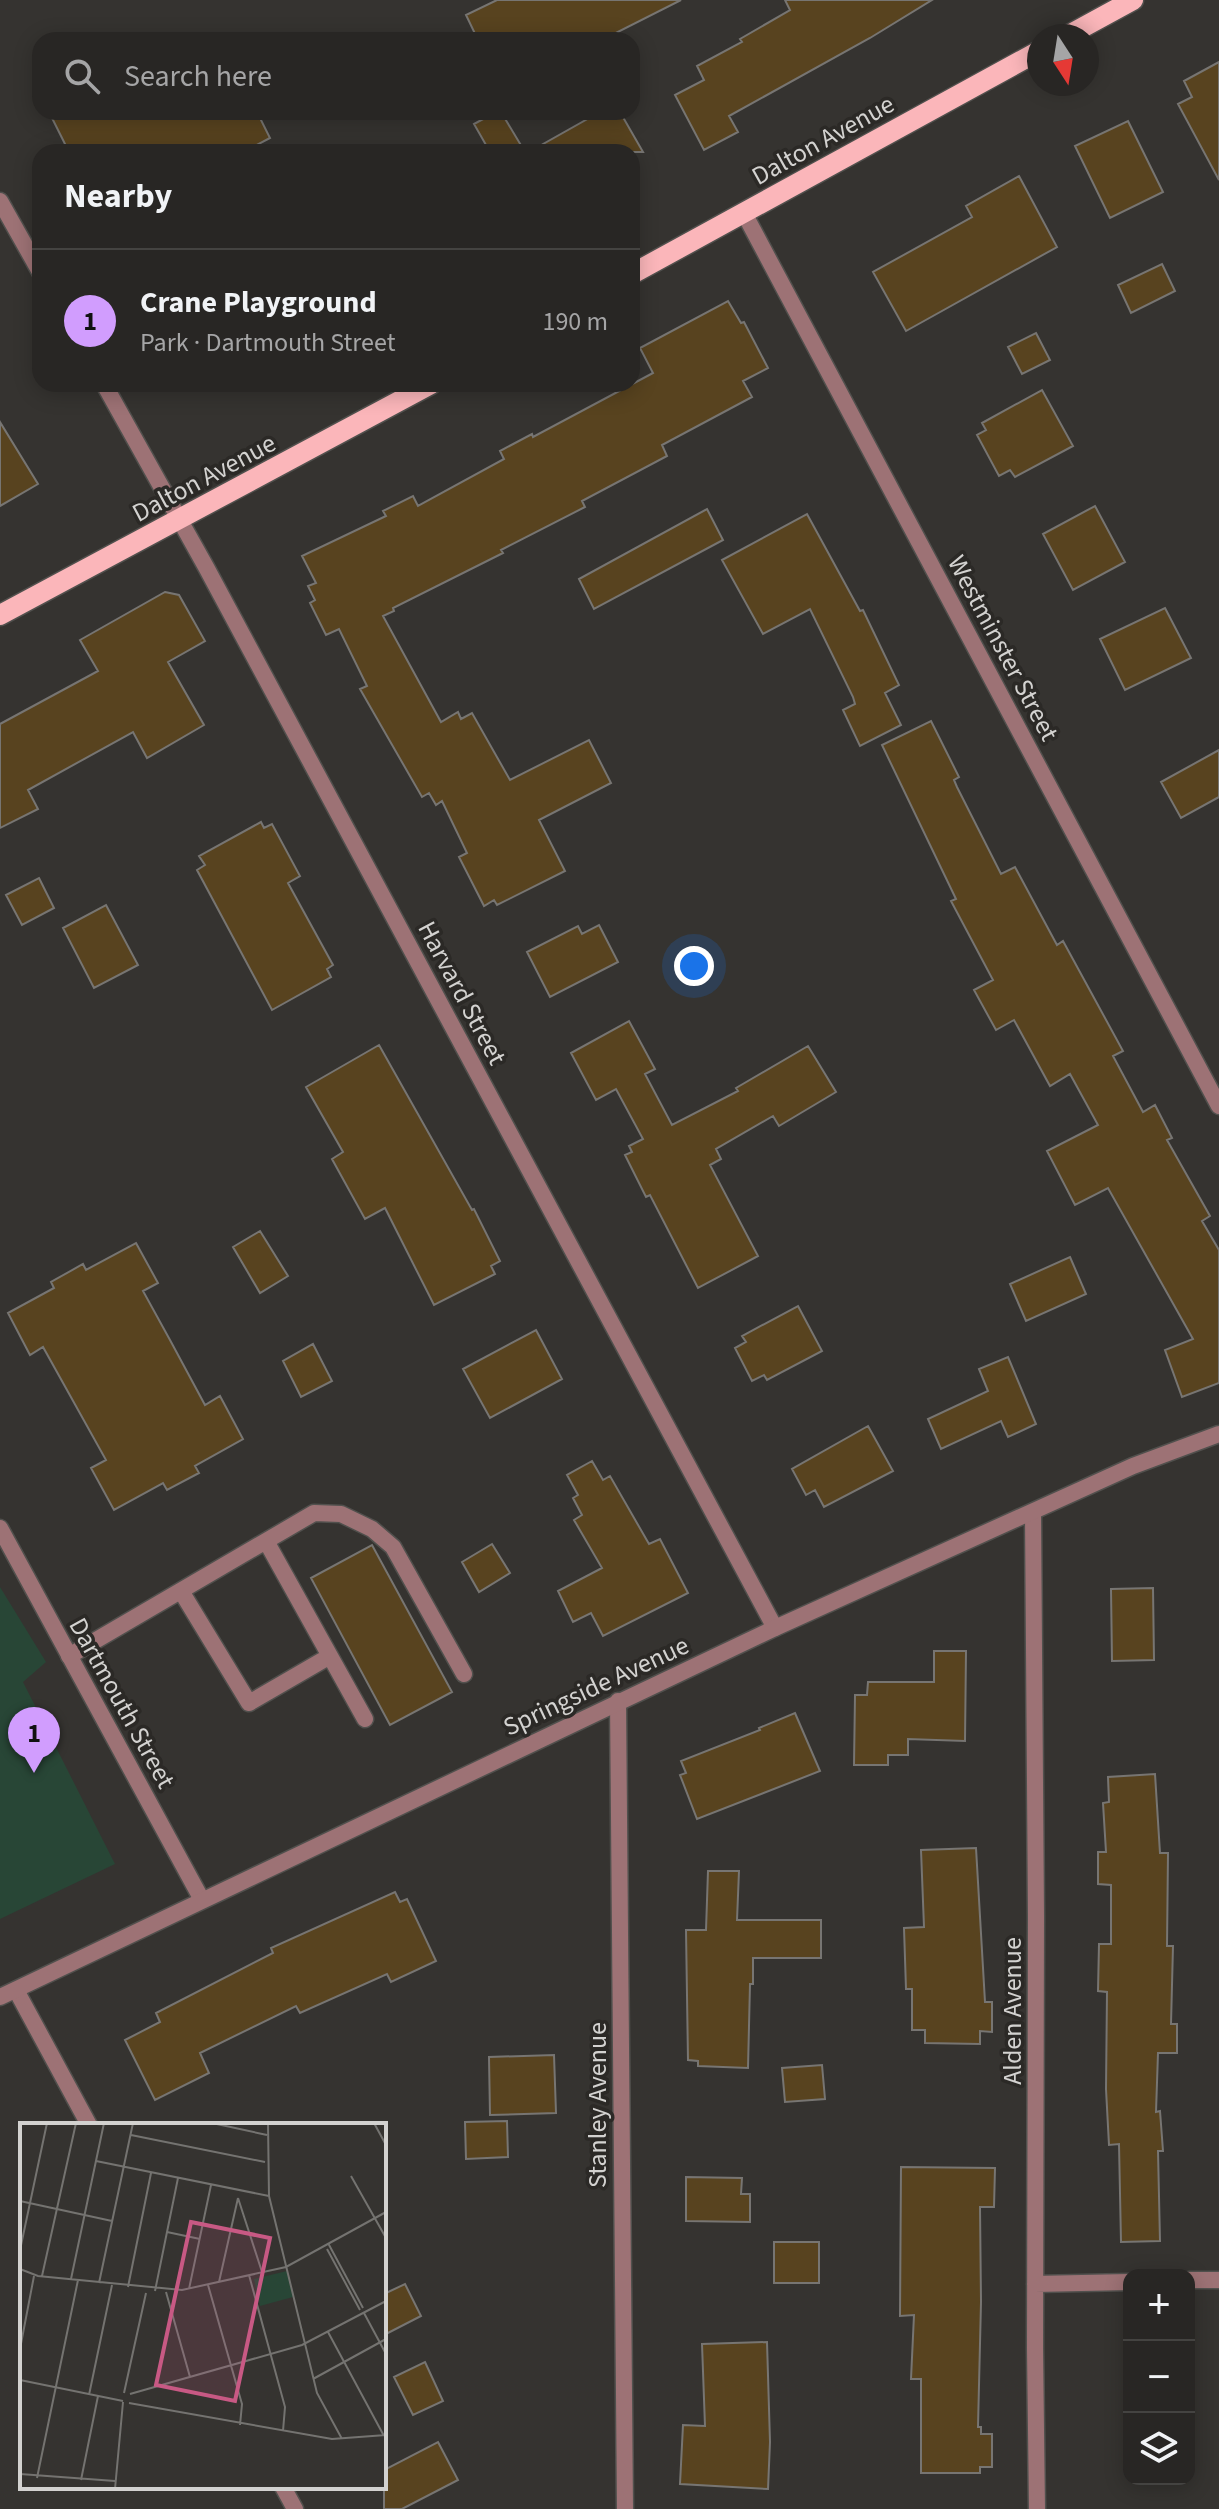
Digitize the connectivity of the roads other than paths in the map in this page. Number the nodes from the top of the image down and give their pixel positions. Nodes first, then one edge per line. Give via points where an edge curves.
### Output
1 (1133, 0) edge
2 (1089, 24) edge
3 (1027, 58) edge
4 (0, 201) edge
5 (744, 213) junction
6 (32, 258) edge
7 (640, 270) edge
8 (109, 392) edge
9 (416, 392) edge
10 (181, 520) junction
11 (0, 615) edge
12 (1219, 1106) edge
13 (1219, 1434) edge
14 (1033, 1513) junction
15 (0, 1528) edge
16 (266, 1541) junction
17 (181, 1591) junction
18 (775, 1628) junction
19 (69, 1656) junction
20 (330, 1656) junction
21 (464, 1674) dead end
22 (618, 1701) junction
23 (365, 1719) dead end
24 (202, 1900) junction
25 (16, 1990) junction
26 (0, 1997) edge
27 (88, 2123) edge
28 (1195, 2280) edge
29 (1219, 2280) edge
30 (1123, 2282) edge
31 (1035, 2284) junction
32 (284, 2489) edge
33 (295, 2509) edge
34 (625, 2509) edge
35 (1037, 2509) edge

1 - 2 main road
3 - 5 main road, Dalton Avenue
4 - 6 street
5 - 7 main road, Dalton Avenue
5 - 12 street, Westminster Street
8 - 10 street, Harvard Street
9 - 10 main road, Dalton Avenue
10 - 11 main road, Dalton Avenue
10 - 18 street, Harvard Street
13 - 14 street, Springside Avenue via 1133,1466
14 - 18 street, Springside Avenue
14 - 31 street, Alden Avenue
15 - 19 street, Dartmouth Street
16 - 17 street
16 - 20 street
16 - 21 street via 314,1513 341,1514 372,1529 393,1547
17 - 19 street
17 - 20 street via 249,1703
18 - 22 street, Springside Avenue
19 - 24 street, Dartmouth Street
20 - 23 street
22 - 24 street, Springside Avenue
22 - 34 street, Stanley Avenue
24 - 25 street, Springside Avenue
25 - 26 street, Springside Avenue
25 - 27 street
28 - 29 street
30 - 31 street
31 - 35 street, Alden Avenue
32 - 33 street

